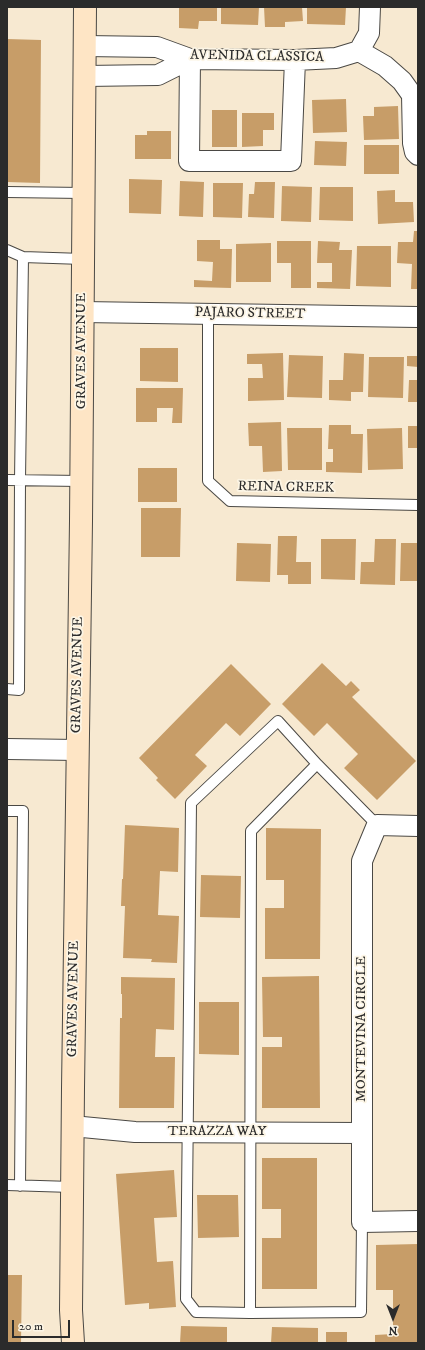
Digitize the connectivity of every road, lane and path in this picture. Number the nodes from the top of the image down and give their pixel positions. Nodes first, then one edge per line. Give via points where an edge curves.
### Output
1 (85, 7) edge
2 (370, 7) edge
3 (85, 46) junction
4 (359, 50) junction
5 (190, 59) junction
6 (295, 60) junction
7 (85, 76) junction
8 (418, 155) edge
9 (7, 192) edge
10 (84, 193) junction
11 (7, 250) edge
12 (23, 257) junction
13 (83, 258) junction
14 (82, 312) junction
15 (208, 314) junction
16 (418, 317) edge
17 (7, 480) edge
18 (20, 480) junction
19 (81, 482) junction
20 (418, 505) edge
21 (7, 689) edge
22 (7, 749) edge
23 (77, 750) junction
24 (317, 764) junction
25 (7, 812) edge
26 (377, 825) junction
27 (418, 826) edge
28 (72, 1126) junction
29 (187, 1132) junction
30 (250, 1132) junction
31 (362, 1133) junction
32 (7, 1186) edge
33 (20, 1186) junction
34 (72, 1187) junction
35 (418, 1221) edge
36 (362, 1222) junction
37 (250, 1313) junction
38 (73, 1343) edge

1 - 3 street, GRAVES AVENUE
2 - 4 street via 370,33
3 - 5 street, AVENIDA CLASSICA via 157,47
3 - 7 street, GRAVES AVENUE
4 - 6 street, AVENIDA CLASSICA via 336,58
4 - 8 street via 385,66 402,81 412,95 413,143
5 - 6 street, AVENIDA CLASSICA
5 - 6 street via 189,161 291,161
5 - 7 street via 158,75
7 - 10 street, GRAVES AVENUE
9 - 10 lane
10 - 13 street, GRAVES AVENUE
11 - 12 lane
12 - 13 lane
12 - 18 lane
13 - 14 street, GRAVES AVENUE
14 - 15 street, PAJARO STREET
14 - 19 street, GRAVES AVENUE
15 - 16 street, PAJARO STREET
15 - 20 lane, REINA CREEK via 208,482 230,501
17 - 18 lane
18 - 19 lane
18 - 21 lane via 19,690
19 - 23 street, GRAVES AVENUE
22 - 23 street
23 - 28 street, GRAVES AVENUE
24 - 26 lane
24 - 29 lane via 278,721 191,803
24 - 30 lane via 251,831
25 - 33 lane via 23,812
26 - 27 street
26 - 31 street, MONTEVINA CIRCLE via 362,861
28 - 29 street, TERAZZA WAY via 135,1132
28 - 34 street, GRAVES AVENUE
29 - 30 street, TERAZZA WAY
29 - 37 lane via 186,1299 196,1312
30 - 31 street, TERAZZA WAY
30 - 37 lane
31 - 36 street, MONTEVINA CIRCLE
32 - 33 lane
33 - 34 lane
34 - 38 street, GRAVES AVENUE
35 - 36 street
36 - 37 lane via 361,1312

